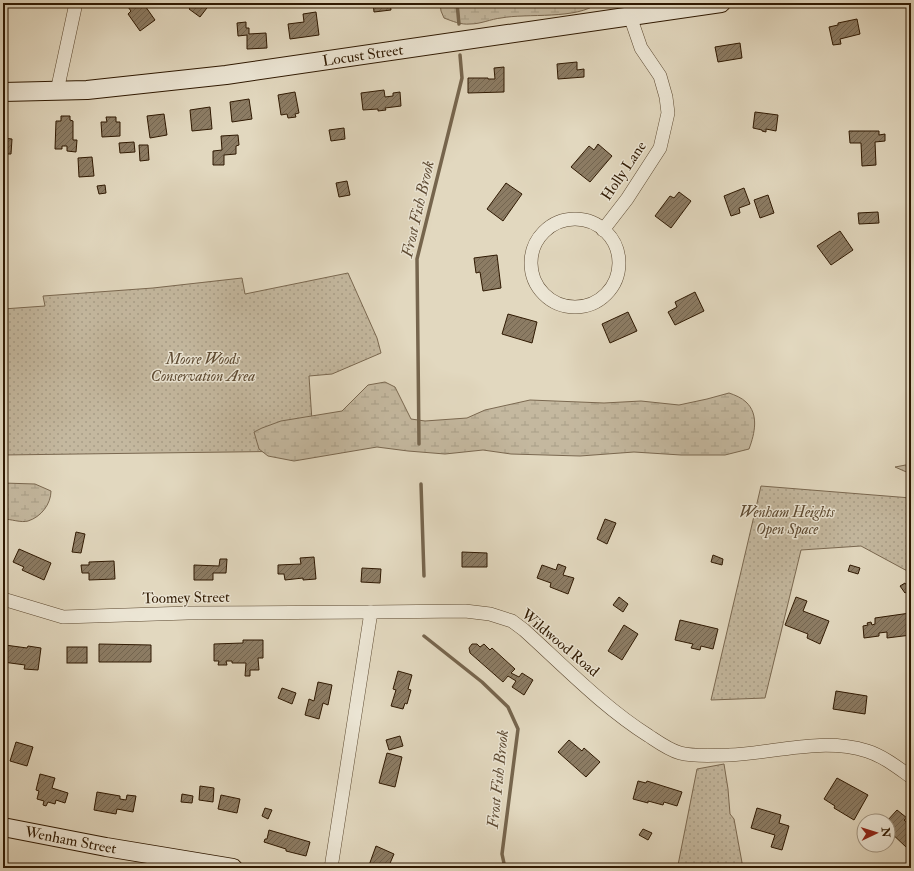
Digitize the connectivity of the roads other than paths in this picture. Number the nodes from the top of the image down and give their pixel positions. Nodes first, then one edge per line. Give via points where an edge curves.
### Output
1 (76, 3) edge
2 (721, 3) edge
3 (630, 16) junction
4 (57, 91) junction
5 (3, 92) edge
6 (603, 230) junction
7 (3, 599) edge
8 (371, 612) junction
9 (911, 777) edge
10 (3, 827) edge
11 (233, 868) edge
12 (331, 868) edge

1 - 4 street
2 - 3 main road, Locust Street
3 - 4 main road, Locust Street via 226,76
3 - 6 street, Holly Lane via 641,48 660,76 668,113 660,148 627,199
4 - 5 main road, Locust Street
6 - 6 street via 593,223 580,219 568,220 556,223 537,240 532,251 533,276 538,287 548,298 561,305 576,307 591,304 604,296 613,284 618,270 618,255 613,241
7 - 8 street, Toomey Street via 63,617
8 - 9 street, Wildwood Road via 465,611 490,614 512,621 626,720 663,745 680,753 742,754 843,746 867,751 890,762
8 - 12 street
10 - 11 main road, Wenham Street

